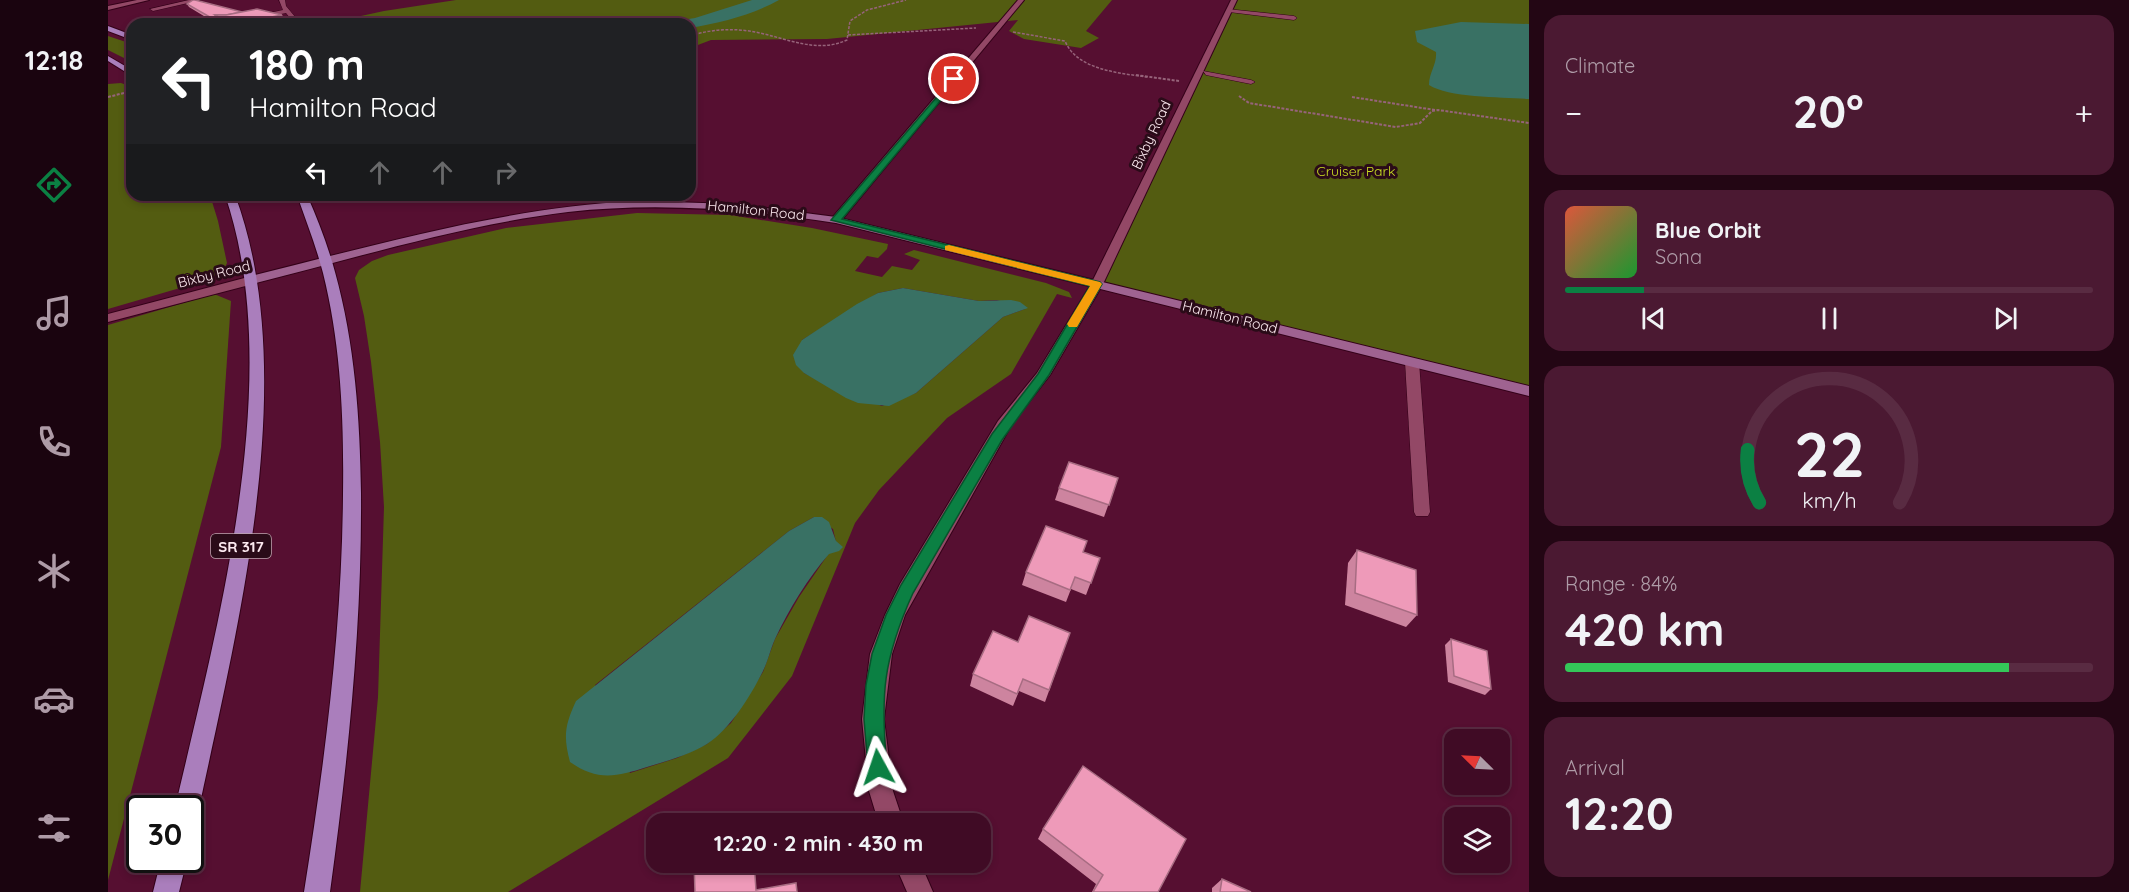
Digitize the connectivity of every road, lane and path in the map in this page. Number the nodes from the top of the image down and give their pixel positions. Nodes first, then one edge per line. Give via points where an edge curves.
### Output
1 (146, 0) edge
2 (198, 0) edge
3 (282, 0) edge
4 (906, 0) edge
5 (1021, 0) edge
6 (1232, 5) edge
7 (108, 8) edge
8 (153, 9) dead end
9 (287, 11) junction
10 (252, 18) edge
11 (293, 18) edge
12 (1294, 18) dead end
13 (108, 28) edge
14 (995, 30) junction
15 (696, 34) edge
16 (848, 35) junction
17 (126, 36) edge
18 (108, 58) edge
19 (126, 70) edge
20 (1206, 73) dead end
21 (1251, 82) dead end
22 (126, 92) edge
23 (108, 97) edge
24 (1352, 97) dead end
25 (1438, 110) dead end
26 (232, 201) edge
27 (304, 201) edge
28 (836, 220) junction
29 (328, 262) junction
30 (252, 279) junction
31 (1097, 284) junction
32 (108, 318) edge
33 (1412, 362) junction
34 (1529, 391) edge
35 (1422, 512) dead end
36 (190, 795) edge
37 (888, 813) edge
38 (171, 873) edge
39 (912, 873) edge
40 (166, 892) edge
41 (317, 892) edge
42 (920, 892) edge

1 - 7 street
2 - 8 lane
3 - 9 lane
4 - 16 path via 853,18
5 - 14 street
6 - 12 lane
6 - 31 street, Bixby Road
9 - 10 lane
9 - 11 lane
13 - 17 main road
14 - 16 path
14 - 28 street
15 - 16 path via 737,30 829,45 843,43
18 - 19 main road
20 - 21 lane
22 - 23 path
24 - 25 path
26 - 30 main road, SR 317 via 246,240
27 - 29 main road
28 - 29 main road, Hamilton Road via 702,205 591,207 507,219
28 - 31 main road, Hamilton Road
29 - 30 main road, Bixby Road
29 - 41 main road via 344,346 349,404 351,550 343,694
30 - 32 street, Bixby Road
30 - 36 main road, SR 317 via 256,336 253,460 236,585
31 - 33 main road, Hamilton Road
31 - 37 street, Bixby Road via 1043,375 997,437 895,615 880,654 873,719 881,790
33 - 34 main road, Hamilton Road
33 - 35 lane
38 - 40 main road
39 - 42 street

